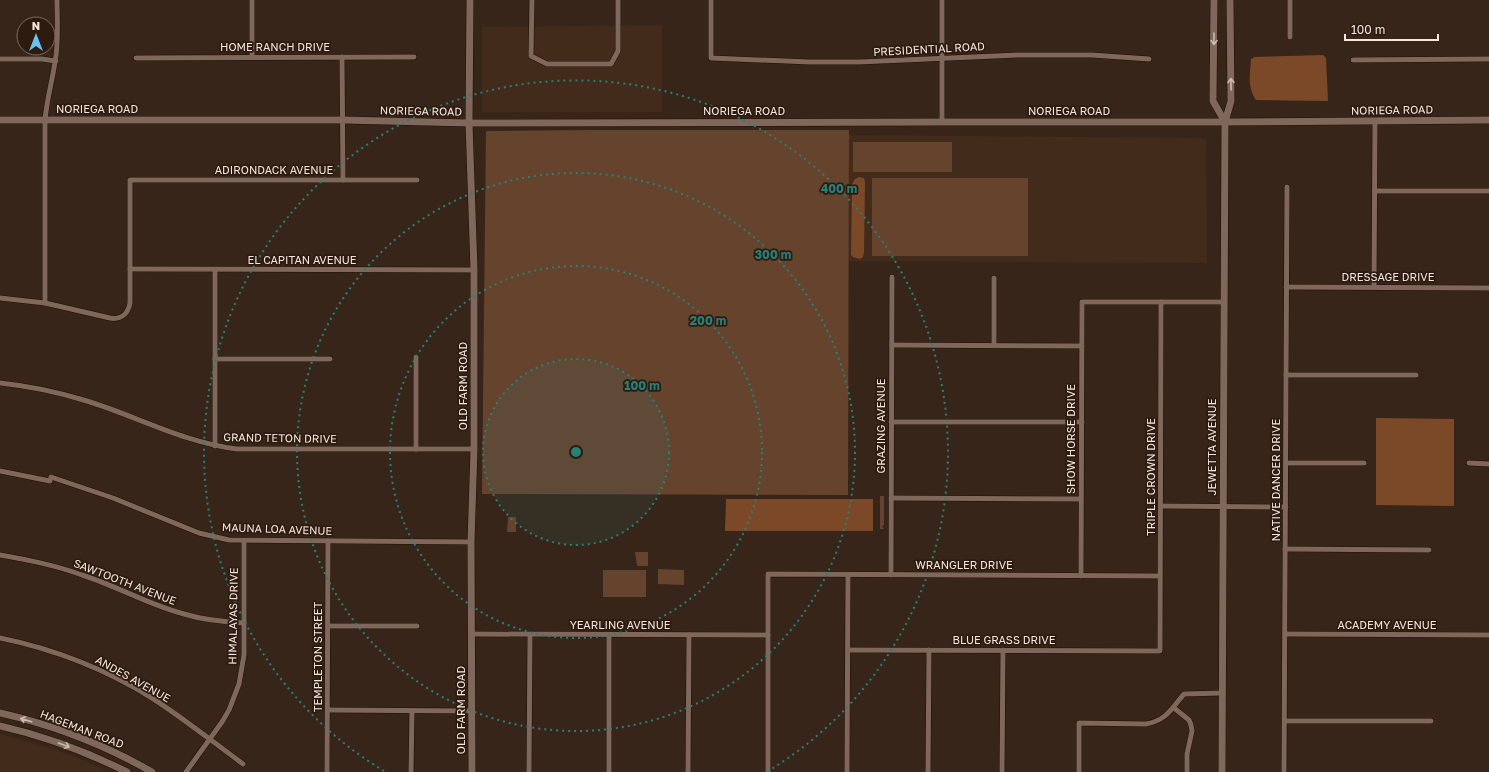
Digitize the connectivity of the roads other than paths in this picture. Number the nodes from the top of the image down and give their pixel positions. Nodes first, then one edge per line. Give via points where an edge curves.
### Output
1 (57, 0) edge
2 (252, 0) edge
3 (470, 0) edge
4 (532, 0) edge
5 (618, 0) edge
6 (711, 0) edge
7 (942, 0) edge
8 (1214, 0) edge
9 (1230, 0) edge
10 (1290, 0) edge
11 (1290, 37) dead end
12 (252, 57) junction
13 (342, 57) junction
14 (414, 57) dead end
15 (136, 58) dead end
16 (942, 58) junction
17 (0, 59) edge
18 (1149, 59) dead end
19 (1489, 59) edge
20 (1353, 60) dead end
21 (56, 61) junction
22 (0, 120) edge
23 (45, 120) junction
24 (343, 120) junction
25 (1489, 120) edge
26 (1375, 121) junction
27 (942, 122) junction
28 (1224, 122) junction
29 (469, 123) junction
30 (343, 180) junction
31 (417, 180) dead end
32 (1287, 187) dead end
33 (1375, 191) junction
34 (1489, 191) edge
35 (130, 269) junction
36 (215, 270) junction
37 (474, 270) junction
38 (892, 277) dead end
39 (994, 278) dead end
40 (1286, 287) junction
41 (1374, 287) junction
42 (1489, 288) edge
43 (0, 298) edge
44 (1161, 302) junction
45 (1224, 302) junction
46 (45, 303) junction
47 (892, 345) junction
48 (994, 345) junction
49 (1082, 346) junction
50 (416, 357) dead end
51 (215, 359) junction
52 (330, 360) dead end
53 (1286, 375) junction
54 (1416, 375) dead end
55 (0, 383) edge
56 (891, 422) junction
57 (1082, 422) junction
58 (215, 446) junction
59 (416, 449) junction
60 (474, 449) junction
61 (1286, 463) junction
62 (1364, 463) dead end
63 (1469, 464) dead end
64 (1489, 464) edge
65 (0, 471) edge
66 (891, 498) junction
67 (1081, 499) junction
68 (1161, 506) junction
69 (1223, 506) junction
70 (1286, 507) junction
71 (244, 541) junction
72 (328, 541) junction
73 (472, 542) junction
74 (1285, 549) junction
75 (1429, 550) dead end
76 (0, 555) edge
77 (848, 575) junction
78 (891, 575) junction
79 (1081, 576) junction
80 (1160, 576) junction
81 (244, 623) junction
82 (328, 626) junction
83 (417, 626) dead end
84 (473, 634) junction
85 (530, 634) junction
86 (1285, 634) junction
87 (609, 635) junction
88 (689, 635) junction
89 (768, 635) junction
90 (1489, 635) edge
91 (0, 638) edge
92 (848, 650) junction
93 (929, 650) junction
94 (1003, 650) junction
95 (1160, 651) joint
96 (1222, 693) junction
97 (1174, 708) junction
98 (328, 710) junction
99 (412, 711) junction
100 (472, 711) junction
101 (0, 713) edge
102 (1285, 721) junction
103 (1431, 722) dead end
104 (0, 726) edge
105 (210, 740) junction
106 (243, 764) dead end
107 (127, 772) edge
108 (152, 772) edge
109 (186, 772) edge
110 (328, 772) edge
111 (411, 772) edge
112 (472, 772) edge
113 (529, 772) edge
114 (609, 772) edge
115 (688, 772) edge
116 (768, 772) edge
117 (847, 772) edge
118 (928, 772) edge
119 (1002, 772) edge
120 (1079, 772) edge
121 (1187, 772) edge
122 (1222, 772) edge
123 (1284, 772) edge

1 - 21 street
2 - 12 street
3 - 29 street, OLD FARM ROAD
4 - 5 street via 531,56 547,64 611,64 618,51
6 - 16 street, PRESIDENTIAL ROAD via 711,58 810,62
7 - 16 street
8 -> 28 street, JEWETTA AVENUE via 1213,101
28 -> 9 street, JEWETTA AVENUE via 1231,101
10 - 11 street
12 - 13 street, HOME RANCH DRIVE
12 - 15 street, HOME RANCH DRIVE
13 - 14 street, HOME RANCH DRIVE
13 - 24 street
16 - 18 street, PRESIDENTIAL ROAD via 1068,55
16 - 27 street
17 - 21 street
19 - 20 street
21 - 23 street via 48,91
22 - 23 street, NORIEGA ROAD
23 - 24 street, NORIEGA ROAD
23 - 46 street
24 - 29 street, NORIEGA ROAD
24 - 30 street
25 - 26 street, NORIEGA ROAD
26 - 28 street, NORIEGA ROAD
26 - 33 street
27 - 28 street, NORIEGA ROAD
27 - 29 street, NORIEGA ROAD
28 - 45 street, JEWETTA AVENUE
29 - 37 street, OLD FARM ROAD
30 - 31 street, ADIRONDACK AVENUE
30 - 35 street, ADIRONDACK AVENUE via 130,180
32 - 40 street, NATIVE DANCER DRIVE
33 - 34 street
33 - 41 street
35 - 36 street, EL CAPITAN AVENUE
35 - 46 street via 129,308 124,316 114,319
36 - 37 street, EL CAPITAN AVENUE
36 - 51 street
37 - 60 street, OLD FARM ROAD
38 - 47 street, GRAZING AVENUE
39 - 48 street
40 - 41 street, DRESSAGE DRIVE
40 - 53 street, NATIVE DANCER DRIVE
41 - 42 street, DRESSAGE DRIVE
43 - 46 street
44 - 45 street
44 - 49 street, SHOW HORSE DRIVE via 1082,302
44 - 68 street, TRIPLE CROWN DRIVE
45 - 69 street, JEWETTA AVENUE
47 - 48 street
47 - 56 street, GRAZING AVENUE
48 - 49 street
49 - 57 street, SHOW HORSE DRIVE
50 - 59 street
51 - 52 street
51 - 58 street
53 - 54 street
53 - 61 street, NATIVE DANCER DRIVE
55 - 58 street, GRAND TETON DRIVE via 74,397
56 - 57 street
56 - 66 street, GRAZING AVENUE
57 - 67 street, SHOW HORSE DRIVE
58 - 59 street, GRAND TETON DRIVE via 237,449
59 - 60 street, GRAND TETON DRIVE
60 - 73 street, OLD FARM ROAD
61 - 62 street
61 - 70 street, NATIVE DANCER DRIVE
63 - 64 street
65 - 71 street, MAUNA LOA AVENUE via 50,481 51,477 113,498 199,533
66 - 67 street
66 - 78 street, GRAZING AVENUE
67 - 79 street, SHOW HORSE DRIVE
68 - 69 street
68 - 80 street, TRIPLE CROWN DRIVE
69 - 70 street
69 - 96 street, JEWETTA AVENUE
70 - 74 street, NATIVE DANCER DRIVE
71 - 72 street, MAUNA LOA AVENUE
71 - 81 street, HIMALAYAS DRIVE
72 - 73 street, MAUNA LOA AVENUE
72 - 82 street, TEMPLETON STREET
73 - 84 street, OLD FARM ROAD
74 - 75 street
74 - 86 street, NATIVE DANCER DRIVE
76 - 81 street, SAWTOOTH AVENUE via 47,564 83,575 184,614 217,621
77 - 78 street, WRANGLER DRIVE
77 - 89 street, WRANGLER DRIVE via 768,574
77 - 92 street
78 - 79 street, WRANGLER DRIVE
79 - 80 street, WRANGLER DRIVE
80 - 95 street, TRIPLE CROWN DRIVE
81 - 105 street, HIMALAYAS DRIVE via 244,655 239,684 229,710
82 - 83 street
82 - 98 street, TEMPLETON STREET
84 - 85 street, YEARLING AVENUE
84 - 100 street, OLD FARM ROAD
85 - 87 street, YEARLING AVENUE
85 - 113 street
86 - 90 street, ACADEMY AVENUE
86 - 102 street, NATIVE DANCER DRIVE
87 - 88 street, YEARLING AVENUE
87 - 114 street
88 - 89 street, YEARLING AVENUE
88 - 115 street
89 - 116 street
91 - 105 street, ANDES AVENUE via 64,656 115,678 158,702
92 - 93 street, BLUE GRASS DRIVE
92 - 117 street
93 - 94 street, BLUE GRASS DRIVE
93 - 118 street
94 - 95 street, BLUE GRASS DRIVE
94 - 119 street
96 - 97 street via 1184,694
96 - 122 street, JEWETTA AVENUE
97 - 120 street via 1163,718 1146,724 1079,723
97 - 121 street via 1189,720 1191,725
98 - 99 street
98 - 110 street, TEMPLETON STREET
99 - 100 street
99 - 111 street
100 - 112 street, OLD FARM ROAD
108 -> 101 street, HAGEMAN ROAD via 74,735
102 - 103 street
102 - 123 street, NATIVE DANCER DRIVE
104 -> 107 street, HAGEMAN ROAD via 62,744
105 - 106 street, ANDES AVENUE
105 - 109 street, HIMALAYAS DRIVE

